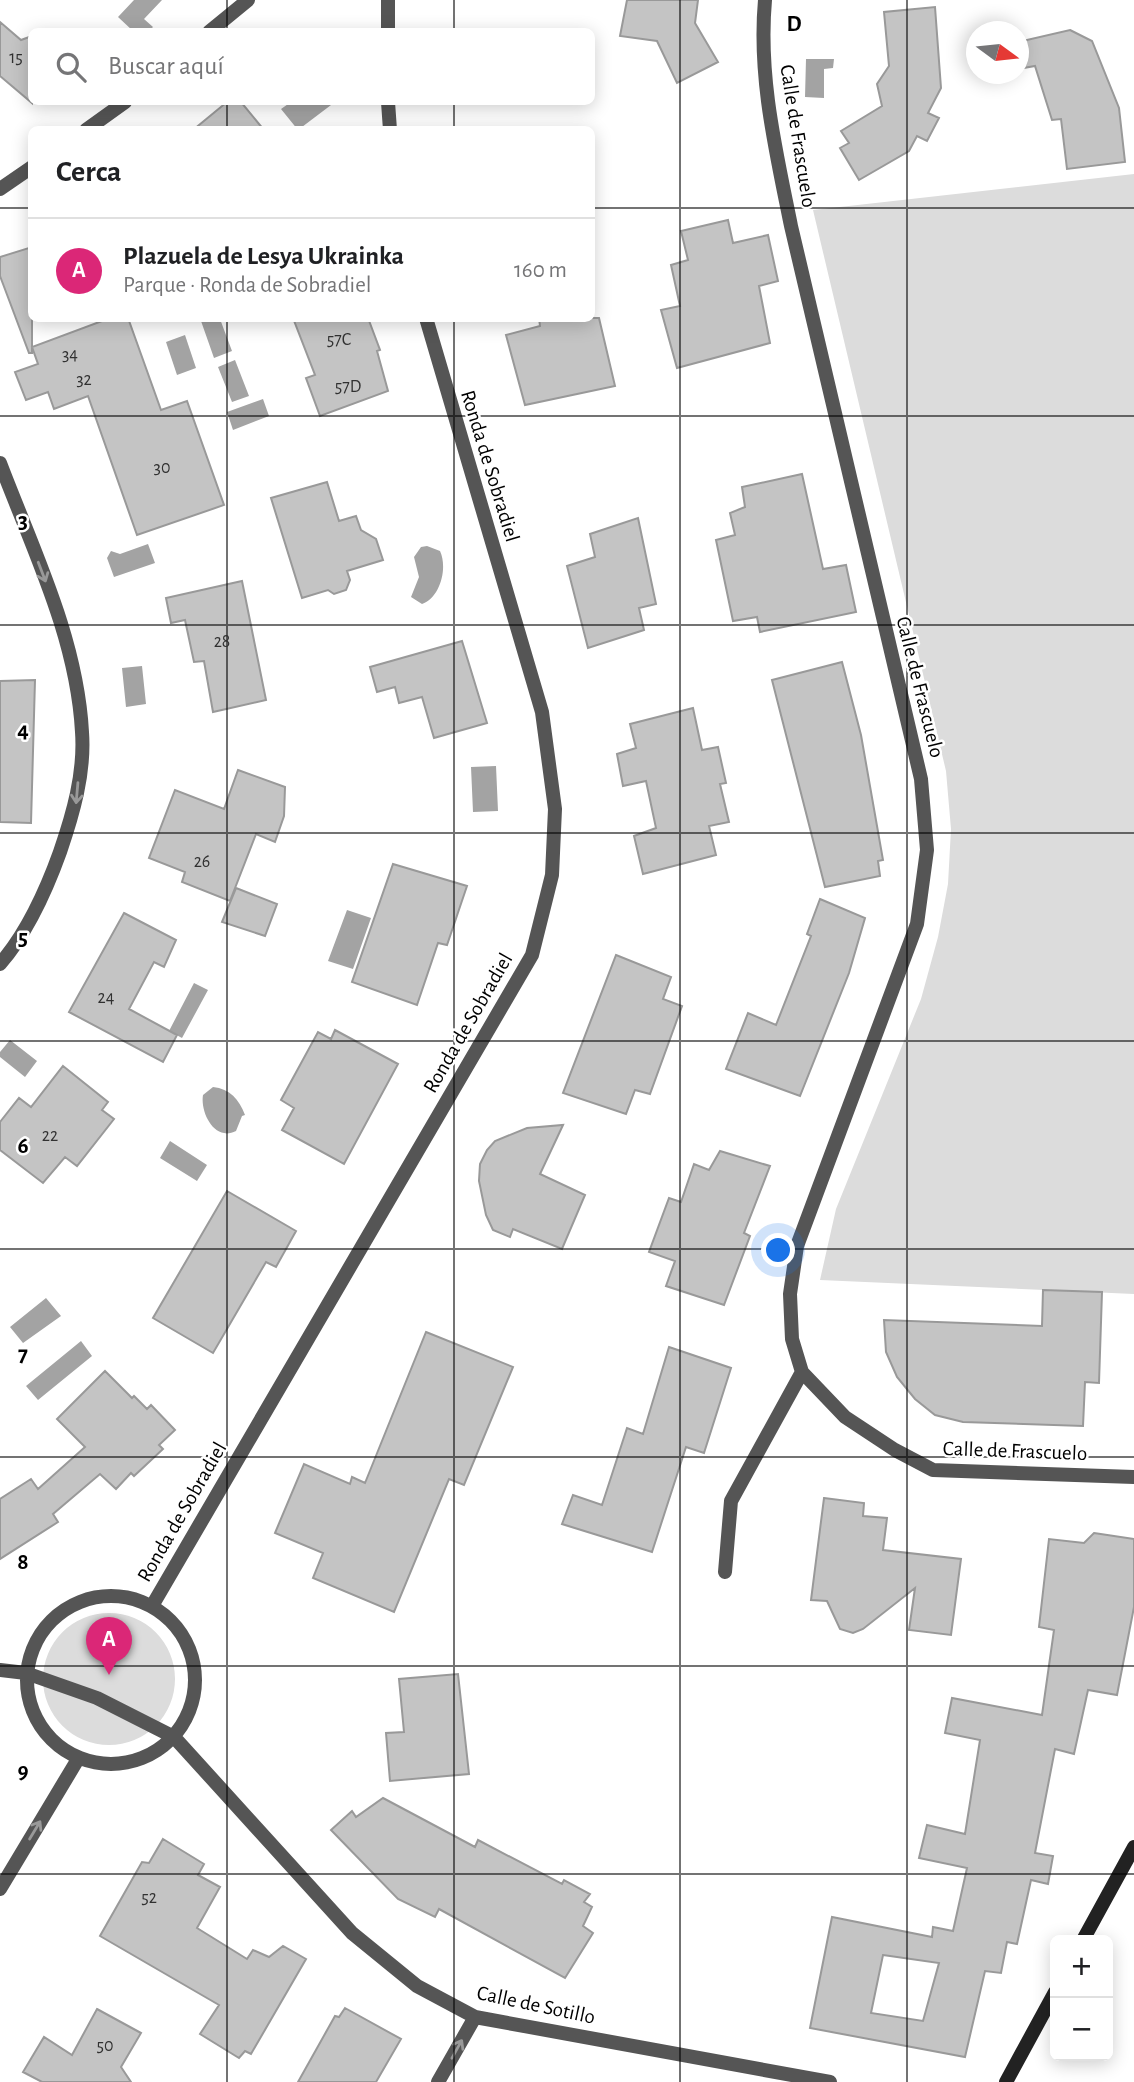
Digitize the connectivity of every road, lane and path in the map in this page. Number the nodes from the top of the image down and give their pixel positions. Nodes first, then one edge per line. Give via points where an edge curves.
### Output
1 (248, 0) edge
2 (388, 0) edge
3 (765, 0) edge
4 (214, 28) edge
5 (388, 28) edge
6 (121, 105) edge
7 (388, 105) edge
8 (92, 126) edge
9 (390, 126) edge
10 (28, 170) edge
11 (0, 189) edge
12 (427, 322) edge
13 (0, 463) edge
14 (0, 964) edge
15 (802, 1372) junction
16 (1134, 1477) edge
17 (725, 1572) dead end
18 (152, 1606) junction
19 (0, 1670) edge
20 (26, 1673) junction
21 (174, 1737) junction
22 (78, 1759) junction
23 (1134, 1847) edge
24 (0, 1889) edge
25 (1086, 1935) edge
26 (1052, 1998) edge
27 (475, 2017) junction
28 (439, 2082) edge
29 (830, 2082) edge
30 (1006, 2082) edge

1 - 4 street
2 - 5 street
3 - 15 street, Calle de Frascuelo via 764,81 781,178 921,779 927,850 917,924 797,1246 790,1294 792,1339
6 - 8 street
7 - 9 street
10 - 11 street
12 - 18 street, Ronda de Sobradiel via 542,712 555,809 552,875 532,955
13 -> 14 street via 67,636 83,733 76,806 50,881 13,950
15 - 16 street, Calle de Frascuelo via 845,1417 933,1470
15 - 17 street via 731,1501
18 - 20 street via 117,1596 98,1596 71,1605 48,1622 33,1646
18 - 21 street via 172,1622 186,1642 194,1666 195,1691 188,1715
19 - 20 street
20 - 21 street via 97,1698
20 - 22 street via 28,1700 38,1725 56,1745
21 - 22 street via 154,1753 130,1763 104,1765
21 - 27 street, Calle de Sotillo via 352,1933 417,1986
24 -> 22 street
23 - 25 street
26 - 30 street
28 -> 27 street
27 - 29 street, Calle de Sotillo

